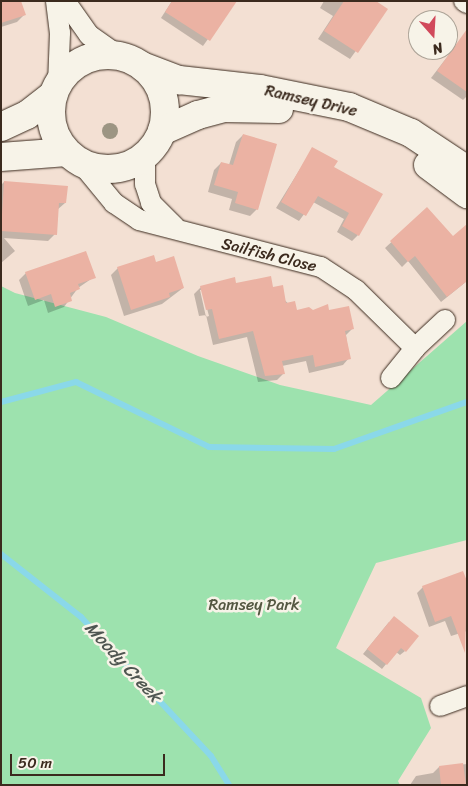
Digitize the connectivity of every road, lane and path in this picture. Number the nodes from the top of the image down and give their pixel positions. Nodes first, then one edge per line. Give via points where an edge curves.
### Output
1 (56, 1) edge
2 (65, 1) edge
3 (132, 62) junction
4 (55, 90) junction
5 (1, 127) edge
6 (162, 131) junction
7 (145, 156) junction
8 (1, 157) edge
9 (74, 157) junction
10 (467, 170) edge
11 (467, 194) edge
12 (176, 227) junction
13 (445, 320) dead end
14 (415, 348) junction
15 (391, 378) dead end
16 (467, 696) edge
17 (440, 706) dead end

1 - 4 street via 60,33
2 - 3 street via 88,34
3 - 4 main road via 106,55 78,64
3 - 6 main road via 155,80 163,96 165,114
3 - 10 main road, Ramsey Drive via 178,80 260,89 348,106 411,134
4 - 5 main road via 27,114
4 - 9 main road via 52,126
6 - 7 main road
6 - 11 main road, Ramsey Drive via 224,108 251,106 320,116 387,141 421,160
7 - 9 main road via 114,169
7 - 12 street, Sailfish Close via 145,184 151,203
8 - 9 main road
9 - 12 street, Sailfish Close via 114,203 129,215
12 - 14 street, Sailfish Close via 212,241 321,267 356,290
13 - 14 street
14 - 15 street
16 - 17 street

